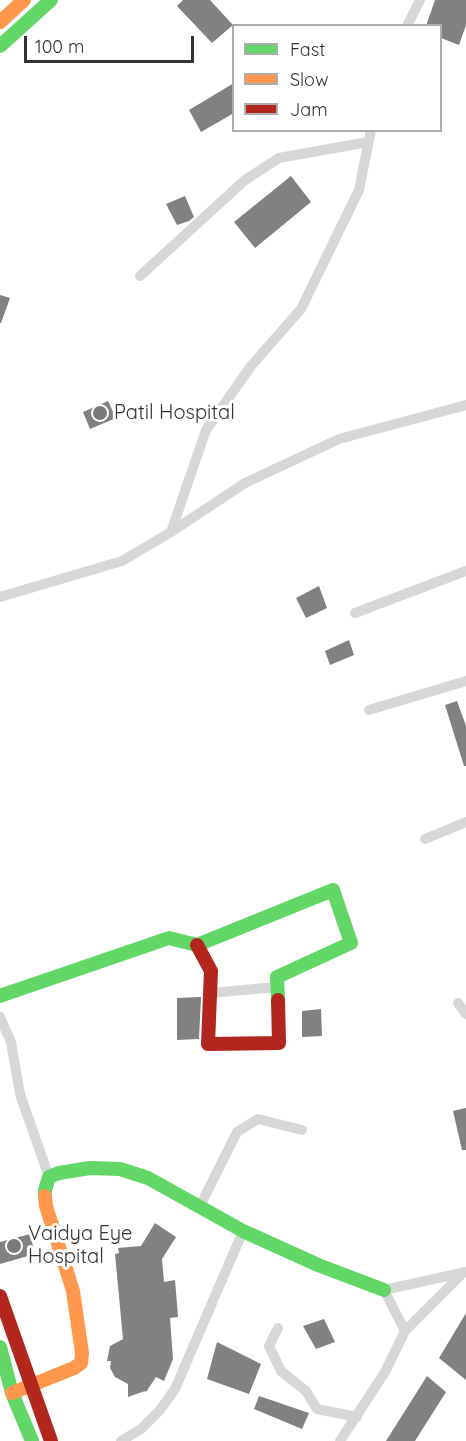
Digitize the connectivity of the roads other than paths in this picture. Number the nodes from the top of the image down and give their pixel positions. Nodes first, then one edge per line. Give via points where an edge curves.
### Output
1 (24, 0) edge
2 (51, 0) edge
3 (420, 0) edge
4 (0, 22) edge
5 (408, 24) edge
6 (0, 46) edge
7 (370, 132) edge
8 (368, 142) junction
9 (140, 276) dead end
10 (466, 405) edge
11 (171, 532) junction
12 (466, 571) edge
13 (0, 597) edge
14 (355, 613) dead end
15 (466, 681) edge
16 (369, 710) dead end
17 (466, 822) edge
18 (425, 839) dead end
19 (196, 945) junction
20 (277, 987) junction
21 (210, 993) junction
22 (0, 996) edge
23 (458, 1003) dead end
24 (466, 1014) edge
25 (0, 1017) edge
26 (302, 1130) dead end
27 (49, 1177) junction
28 (199, 1208) junction
29 (243, 1231) junction
30 (465, 1273) edge
31 (384, 1290) junction
32 (0, 1296) edge
33 (278, 1328) dead end
34 (405, 1331) junction
35 (0, 1347) edge
36 (30, 1385) junction
37 (12, 1393) junction
38 (357, 1417) junction
39 (32, 1441) edge
40 (51, 1441) edge
41 (121, 1441) edge
42 (340, 1441) edge

1 - 4 street
2 - 6 street
3 - 5 street
7 - 8 street
8 - 9 street via 279,158 245,180
8 - 11 street via 359,190 301,309 251,366 206,430
10 - 11 street via 339,438 245,483
11 - 13 street via 122,561
12 - 14 street
15 - 16 street
17 - 18 street
19 - 20 street via 333,890 351,943 277,977
19 - 21 street via 211,971
19 - 22 street via 169,938
20 - 21 street
20 - 21 street via 279,1043 208,1044
23 - 24 street
25 - 27 street via 10,1042 20,1094
26 - 28 street via 258,1119 237,1132
27 - 28 street via 90,1168 120,1169 148,1178
27 - 36 street via 46,1206 73,1290 82,1353 81,1363 74,1368
28 - 29 street
29 - 31 street
29 - 41 street via 175,1389 141,1429
30 - 31 street
30 - 34 street
31 - 34 street
32 - 36 street
33 - 38 street via 269,1346 281,1371 306,1391 317,1409
34 - 38 street
35 - 37 street
36 - 37 street
36 - 40 street
37 - 39 street
38 - 42 street

